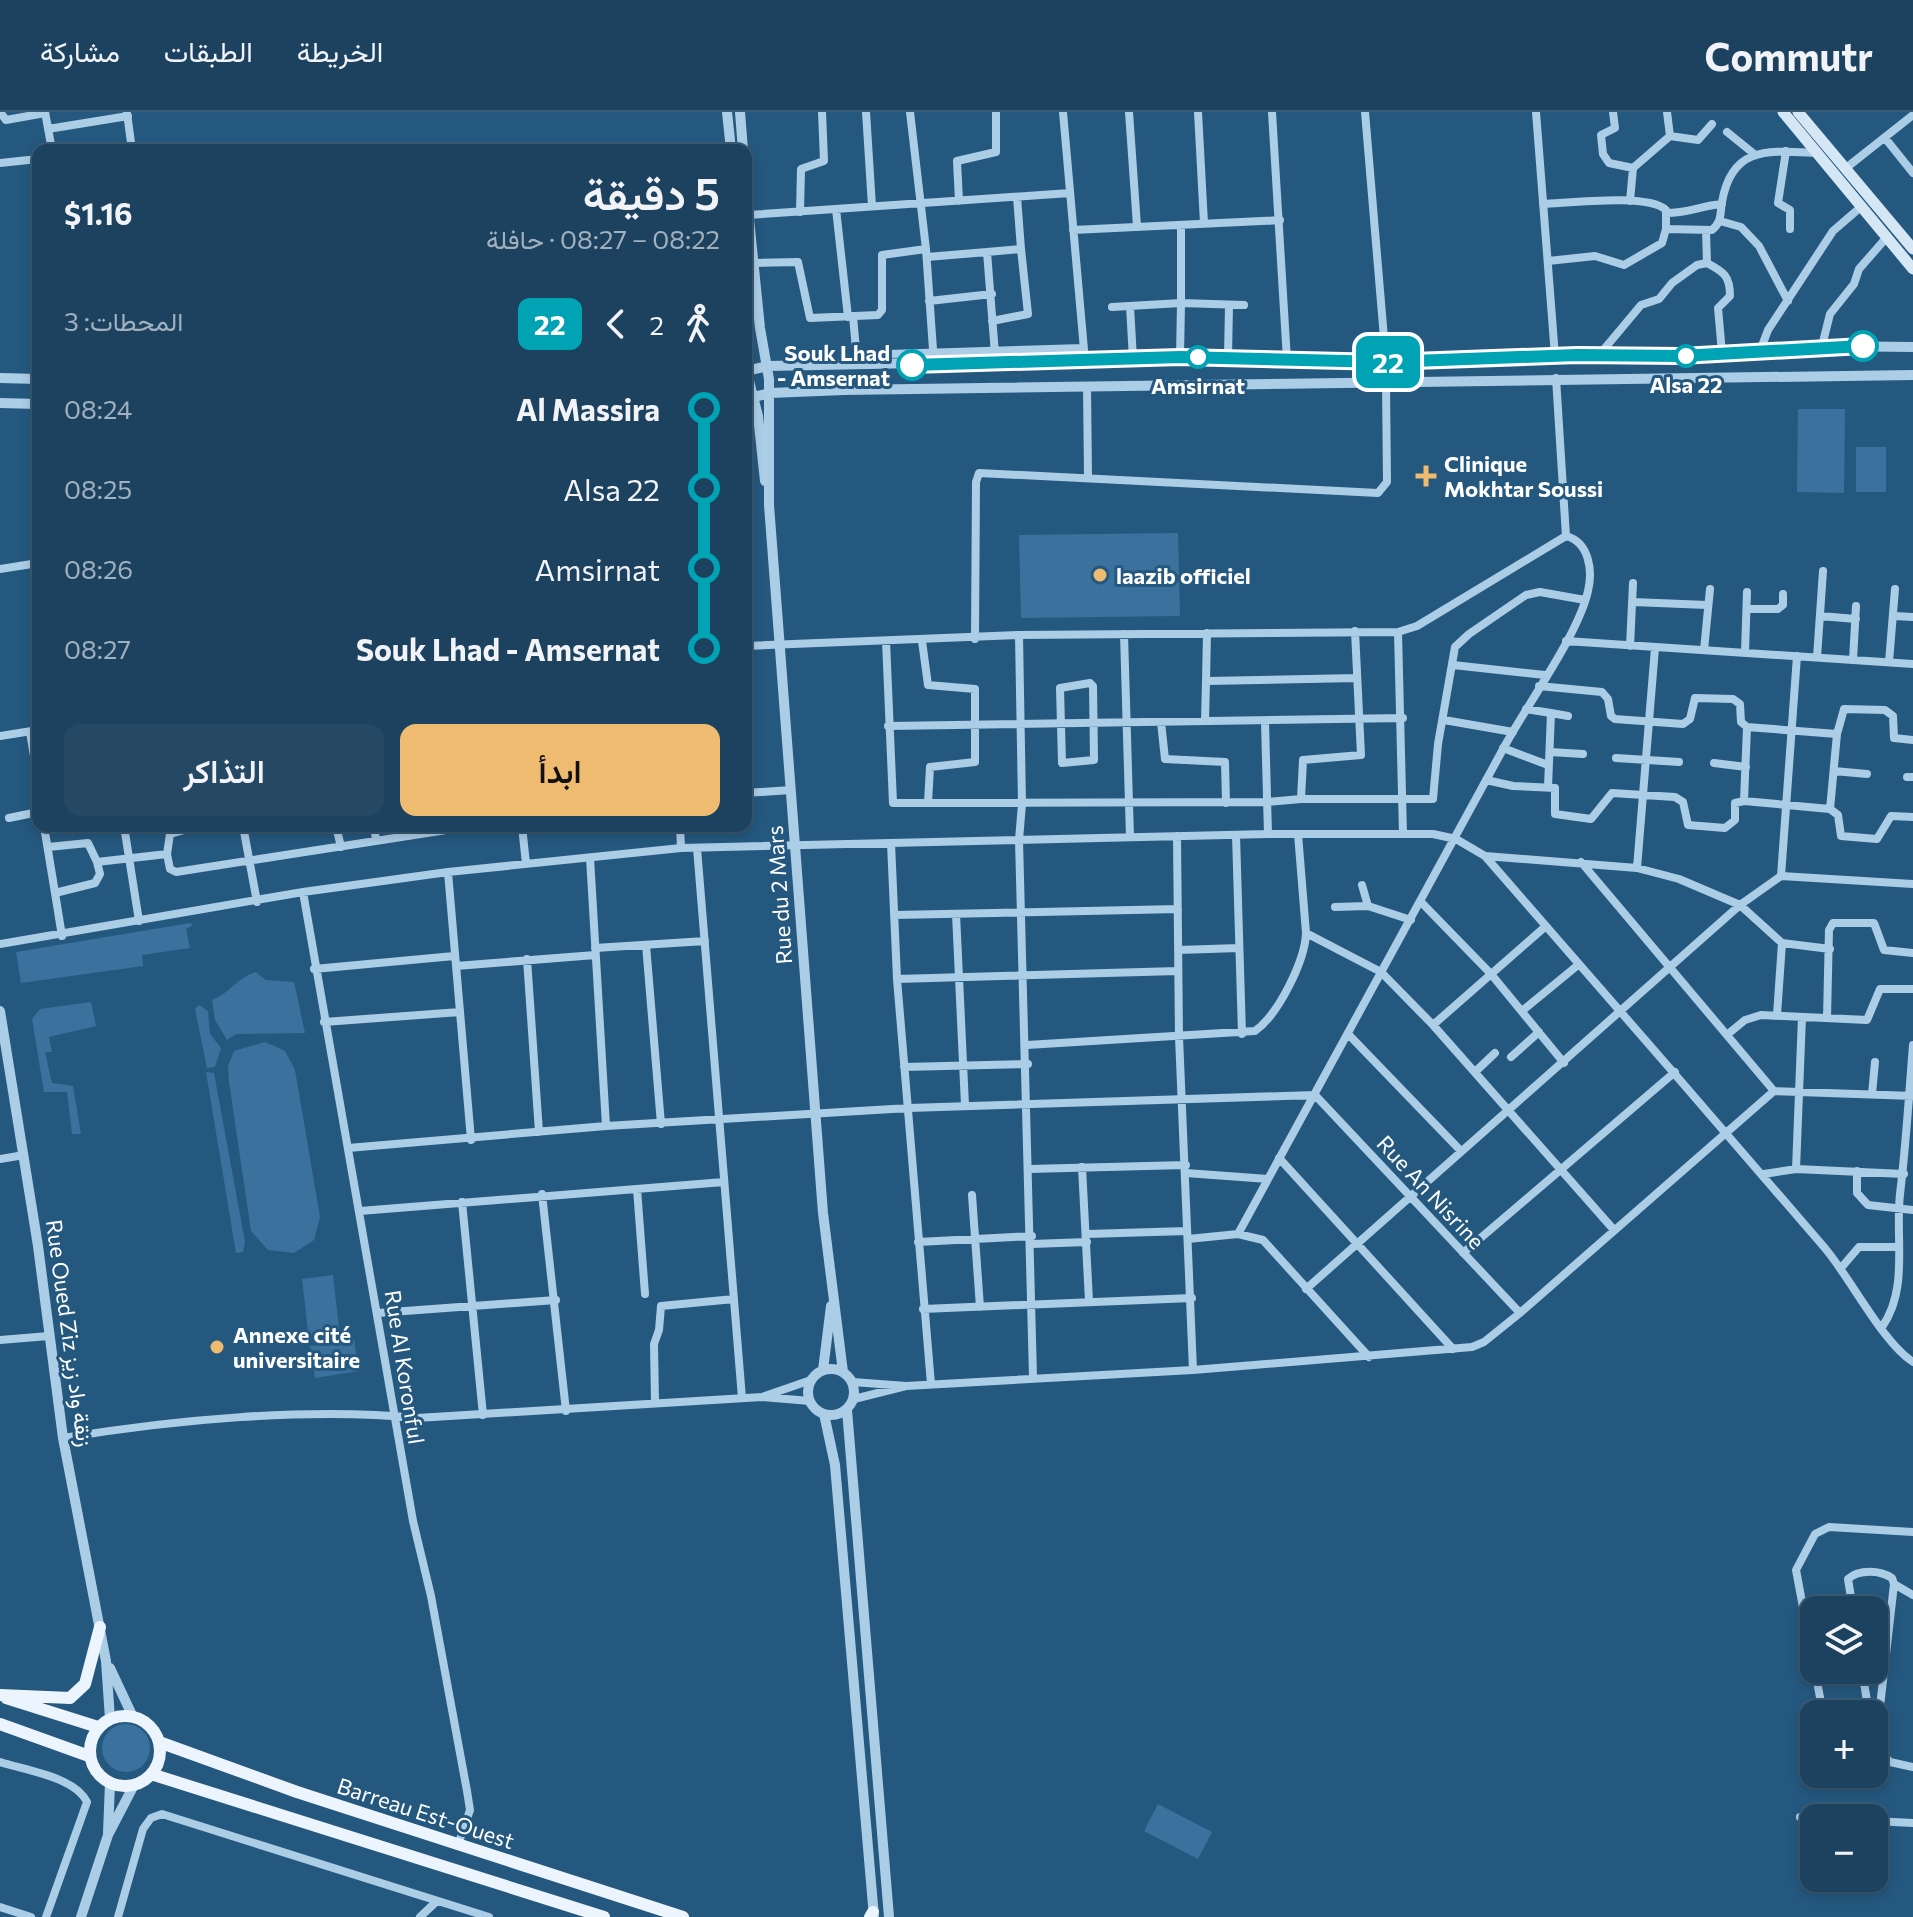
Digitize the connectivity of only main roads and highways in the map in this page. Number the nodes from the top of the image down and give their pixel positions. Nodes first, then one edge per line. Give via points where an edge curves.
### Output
1 (1783, 112) edge
2 (1798, 112) edge
3 (1913, 249) edge
4 (1913, 269) edge
5 (100, 1627) road end
6 (0, 1696) edge
7 (0, 1724) edge
8 (98, 1727) junction
9 (159, 1742) junction
10 (89, 1756) junction
11 (151, 1774) junction
12 (604, 1917) edge
13 (683, 1917) edge

1 - 4 main road
2 - 3 main road
5 - 6 main road via 85,1684 70,1698
6 - 8 main road
7 - 10 main road
8 - 9 main road via 110,1719 133,1717 151,1727
8 - 10 main road
9 - 11 main road
9 - 13 main road, Barreau Est-Ouest
10 - 11 main road via 100,1777 110,1783 134,1785
11 - 12 main road, Barreau Est-Ouest

